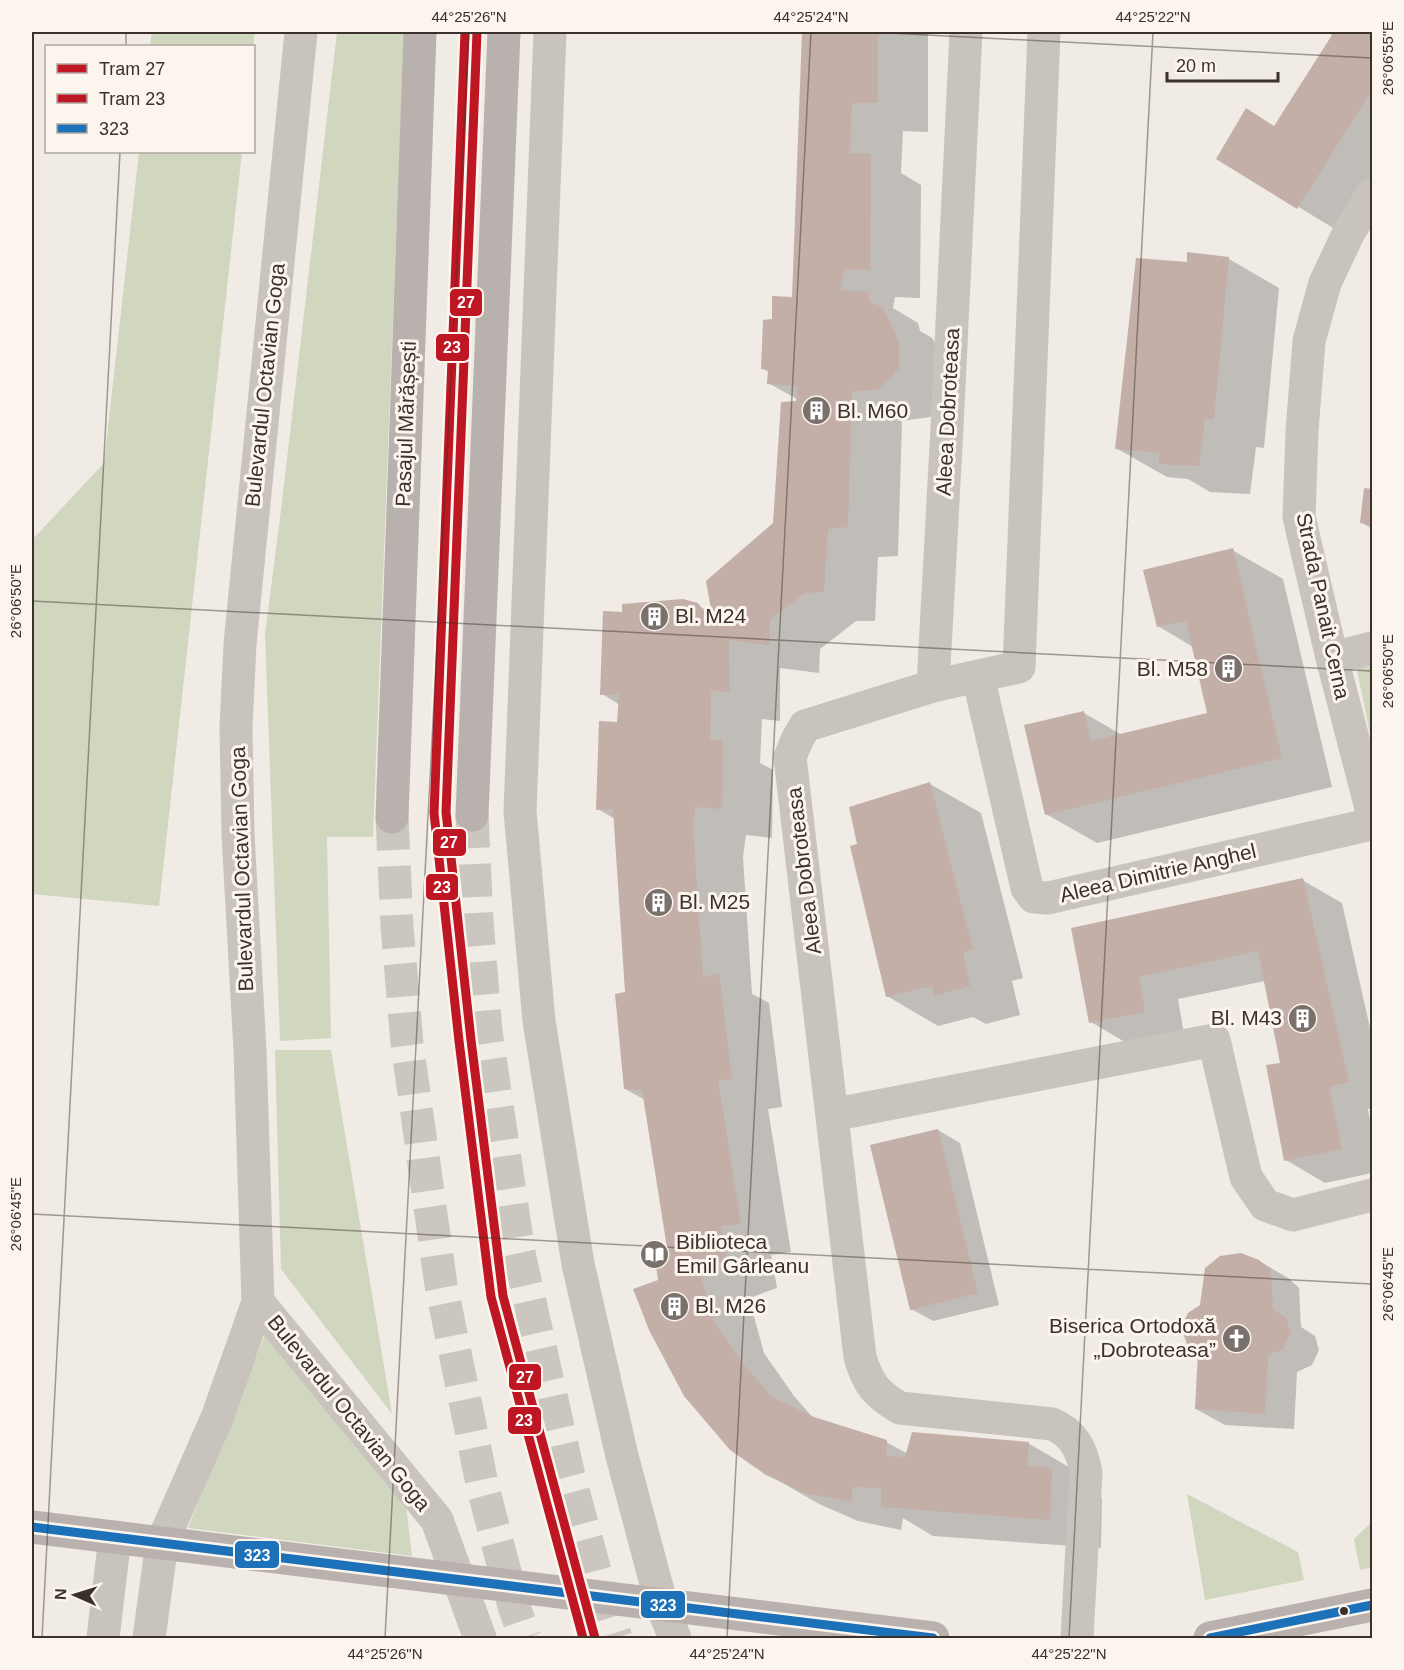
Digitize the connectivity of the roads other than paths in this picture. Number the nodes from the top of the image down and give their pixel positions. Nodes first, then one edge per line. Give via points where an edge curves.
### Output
1 (301, 32) edge
2 (420, 32) edge
3 (504, 32) edge
4 (550, 32) edge
5 (966, 32) edge
6 (1044, 32) edge
7 (1372, 195) edge
8 (1372, 648) edge
9 (1332, 658) junction
10 (978, 676) junction
11 (933, 686) junction
12 (1372, 813) edge
13 (472, 815) tunnel mouth
14 (392, 817) tunnel mouth
15 (1372, 824) edge
16 (832, 1114) junction
17 (1372, 1195) edge
18 (258, 1302) junction
19 (32, 1527) edge
20 (115, 1537) junction
21 (162, 1543) junction
22 (458, 1581) junction
23 (1372, 1605) edge
24 (662, 1606) junction
25 (833, 1633) edge
26 (103, 1638) edge
27 (149, 1638) edge
28 (480, 1638) edge
29 (675, 1638) edge
30 (933, 1638) edge
31 (1077, 1638) edge
32 (1210, 1638) edge

1 - 18 street, Bulevardul Octavian Goga via 240,644 236,728
2 - 14 main road, Pasajul Mărășești
3 - 13 main road
4 - 24 street via 520,811 539,1021 578,1264 622,1456
5 - 11 street, Aleea Dobroteasa
6 - 10 street via 1019,666
7 - 9 street, Strada Panait Cerna via 1325,283 1308,352 1299,518
8 - 9 street
9 - 12 street, Strada Panait Cerna
10 - 11 street
10 - 15 street, Aleea Dimitrie Anghel via 1027,888 1034,897 1048,898
11 - 16 street, Aleea Dobroteasa via 805,726 790,757
16 - 17 street via 1214,1040 1246,1177 1265,1205 1293,1215
16 - 31 street, Aleea Dobroteasa via 860,1358 877,1392 900,1408 1052,1424 1063,1428 1078,1444 1086,1473
18 - 21 street via 217,1418
18 - 22 street, Bulevardul Octavian Goga via 437,1520
19 - 20 main road
20 - 21 main road
20 - 26 street
21 - 22 main road
21 - 27 street
22 - 24 main road
22 - 28 street, Bulevardul Octavian Goga
23 - 32 main road
24 - 25 main road
24 - 29 street
25 - 30 main road

